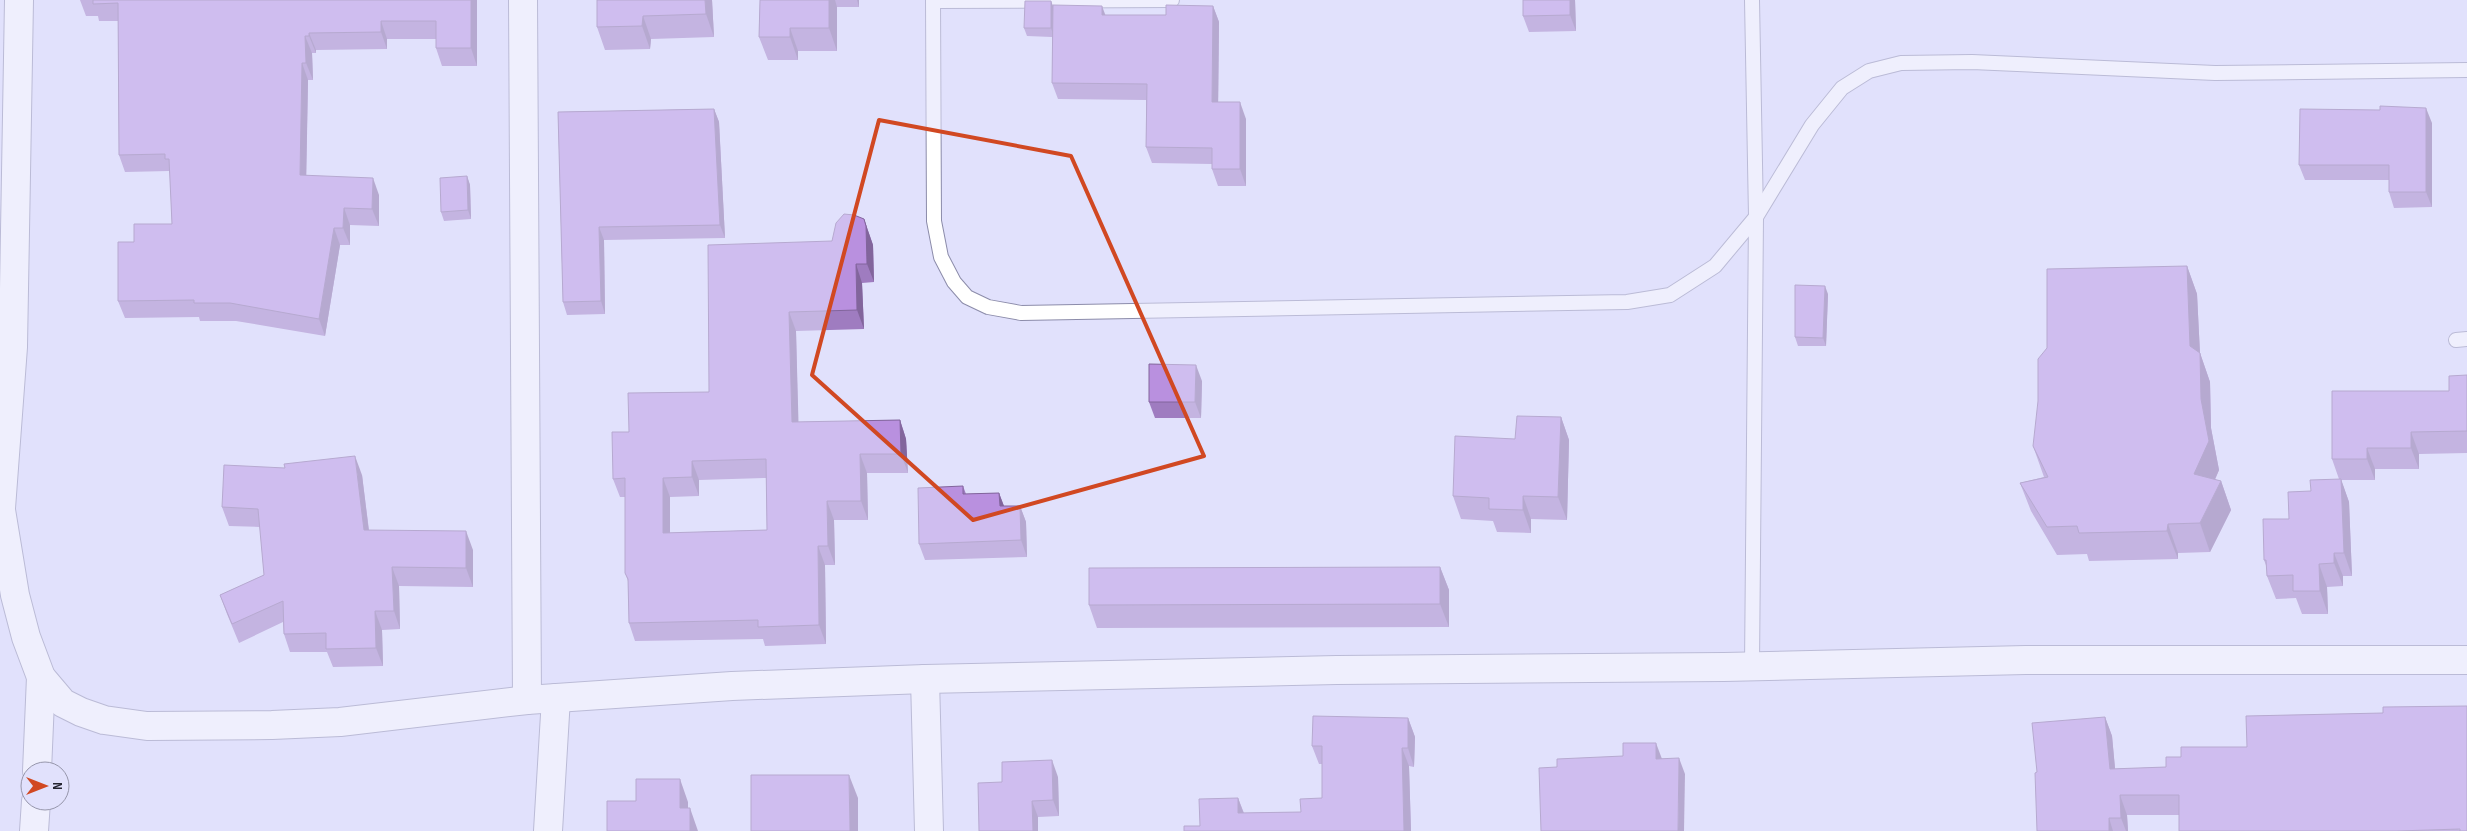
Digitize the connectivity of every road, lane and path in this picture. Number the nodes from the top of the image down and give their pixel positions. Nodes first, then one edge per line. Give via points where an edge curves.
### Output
1 (20, 0) edge
2 (523, 0) edge
3 (934, 0) edge
4 (1172, 0) edge
5 (1752, 0) edge
6 (2467, 70) edge
7 (1756, 217) junction
8 (1, 506) edge
9 (2467, 660) edge
10 (1752, 666) junction
11 (41, 677) junction
12 (925, 679) junction
13 (556, 698) junction
14 (527, 700) junction
15 (37, 761) edge
16 (35, 811) edge
17 (34, 831) edge
18 (548, 831) edge
19 (929, 831) edge

1 - 8 street via 14,347
2 - 14 street
3 - 4 lane
3 - 7 lane via 934,221 941,257 954,282 967,297 988,306 1021,313 1627,302 1670,295 1715,266
5 - 7 lane
6 - 7 lane via 2215,73 1972,62 1901,63 1869,71 1842,88 1812,125
7 - 10 lane
8 - 11 street via 15,595
9 - 10 street via 2026,660
10 - 12 street via 1337,670
11 - 14 street via 63,702 81,712 104,720 148,726 272,726 340,722
11 - 15 street
12 - 13 street via 732,686
12 - 19 street
13 - 14 street
13 - 18 street
16 - 17 street

